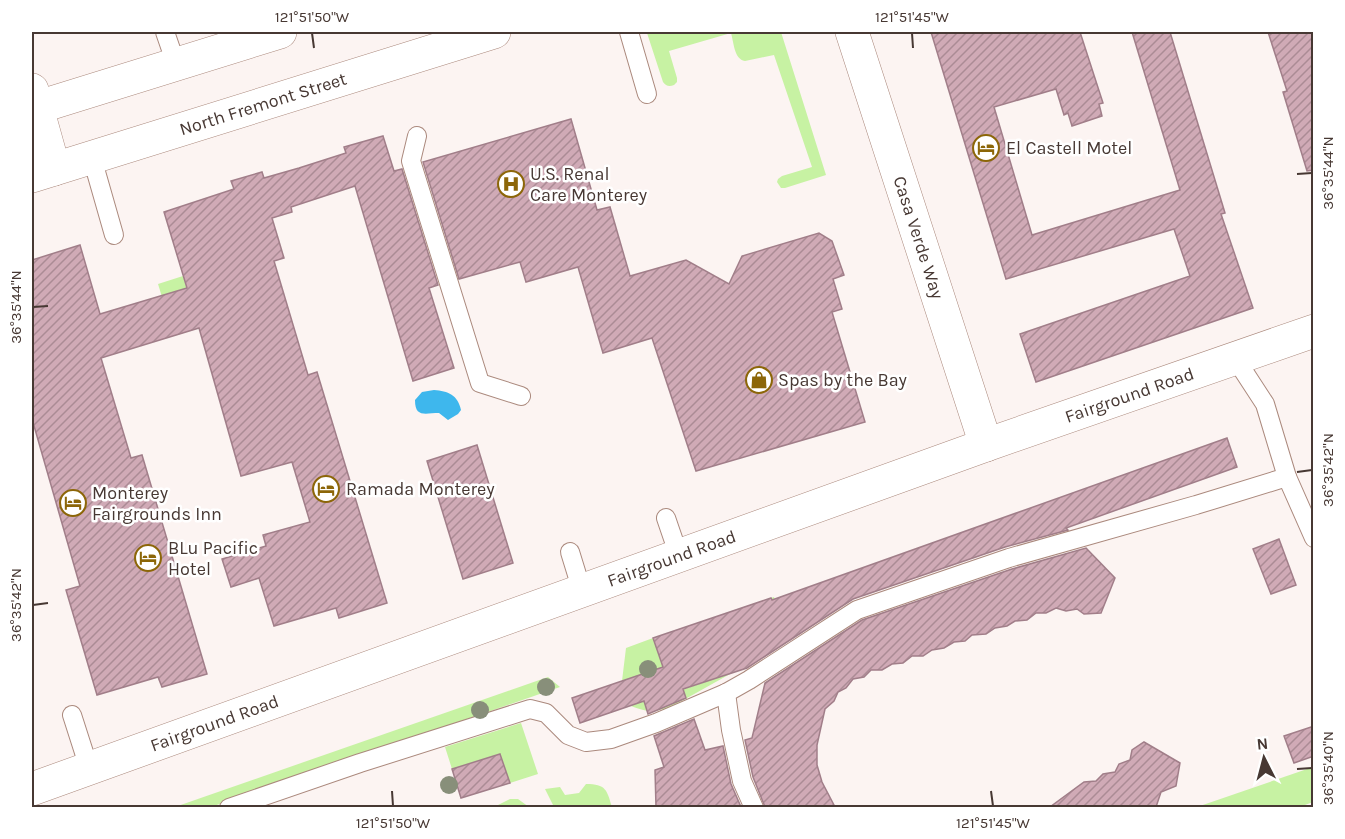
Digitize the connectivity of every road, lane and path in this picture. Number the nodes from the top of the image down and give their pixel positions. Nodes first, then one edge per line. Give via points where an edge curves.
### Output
1 (165, 32) edge
2 (280, 32) edge
3 (494, 32) edge
4 (629, 32) edge
5 (852, 32) edge
6 (454, 37) edge
7 (176, 64) junction
8 (647, 94) dead end
9 (33, 102) edge
10 (417, 136) dead end
11 (92, 158) junction
12 (43, 173) edge
13 (114, 235) dead end
14 (1314, 331) edge
15 (1235, 358) junction
16 (521, 396) dead end
17 (986, 445) junction
18 (1287, 477) junction
19 (666, 518) dead end
20 (1314, 538) edge
21 (570, 552) dead end
22 (679, 556) junction
23 (582, 591) junction
24 (726, 693) junction
25 (72, 715) dead end
26 (89, 768) junction
27 (32, 789) edge
28 (229, 807) edge
29 (754, 807) edge

1 - 7 lane
2 - 7 street
3 - 6 street, North Fremont Street
4 - 8 lane
5 - 17 street, Casa Verde Way
6 - 11 street, North Fremont Street
7 - 9 street
9 - 12 street
10 - 16 lane via 411,161 480,383
11 - 12 street, North Fremont Street
11 - 13 lane
14 - 15 street, Fairground Road
15 - 17 street, Fairground Road
15 - 18 lane via 1265,404
17 - 22 street, Fairground Road
18 - 20 lane
18 - 24 lane via 1009,558 856,610
19 - 22 lane
21 - 23 lane
22 - 23 street, Fairground Road
23 - 26 street, Fairground Road
24 - 28 lane via 611,739 586,742 568,735 546,713 530,709
24 - 29 lane via 742,781
25 - 26 lane
26 - 27 street, Fairground Road

